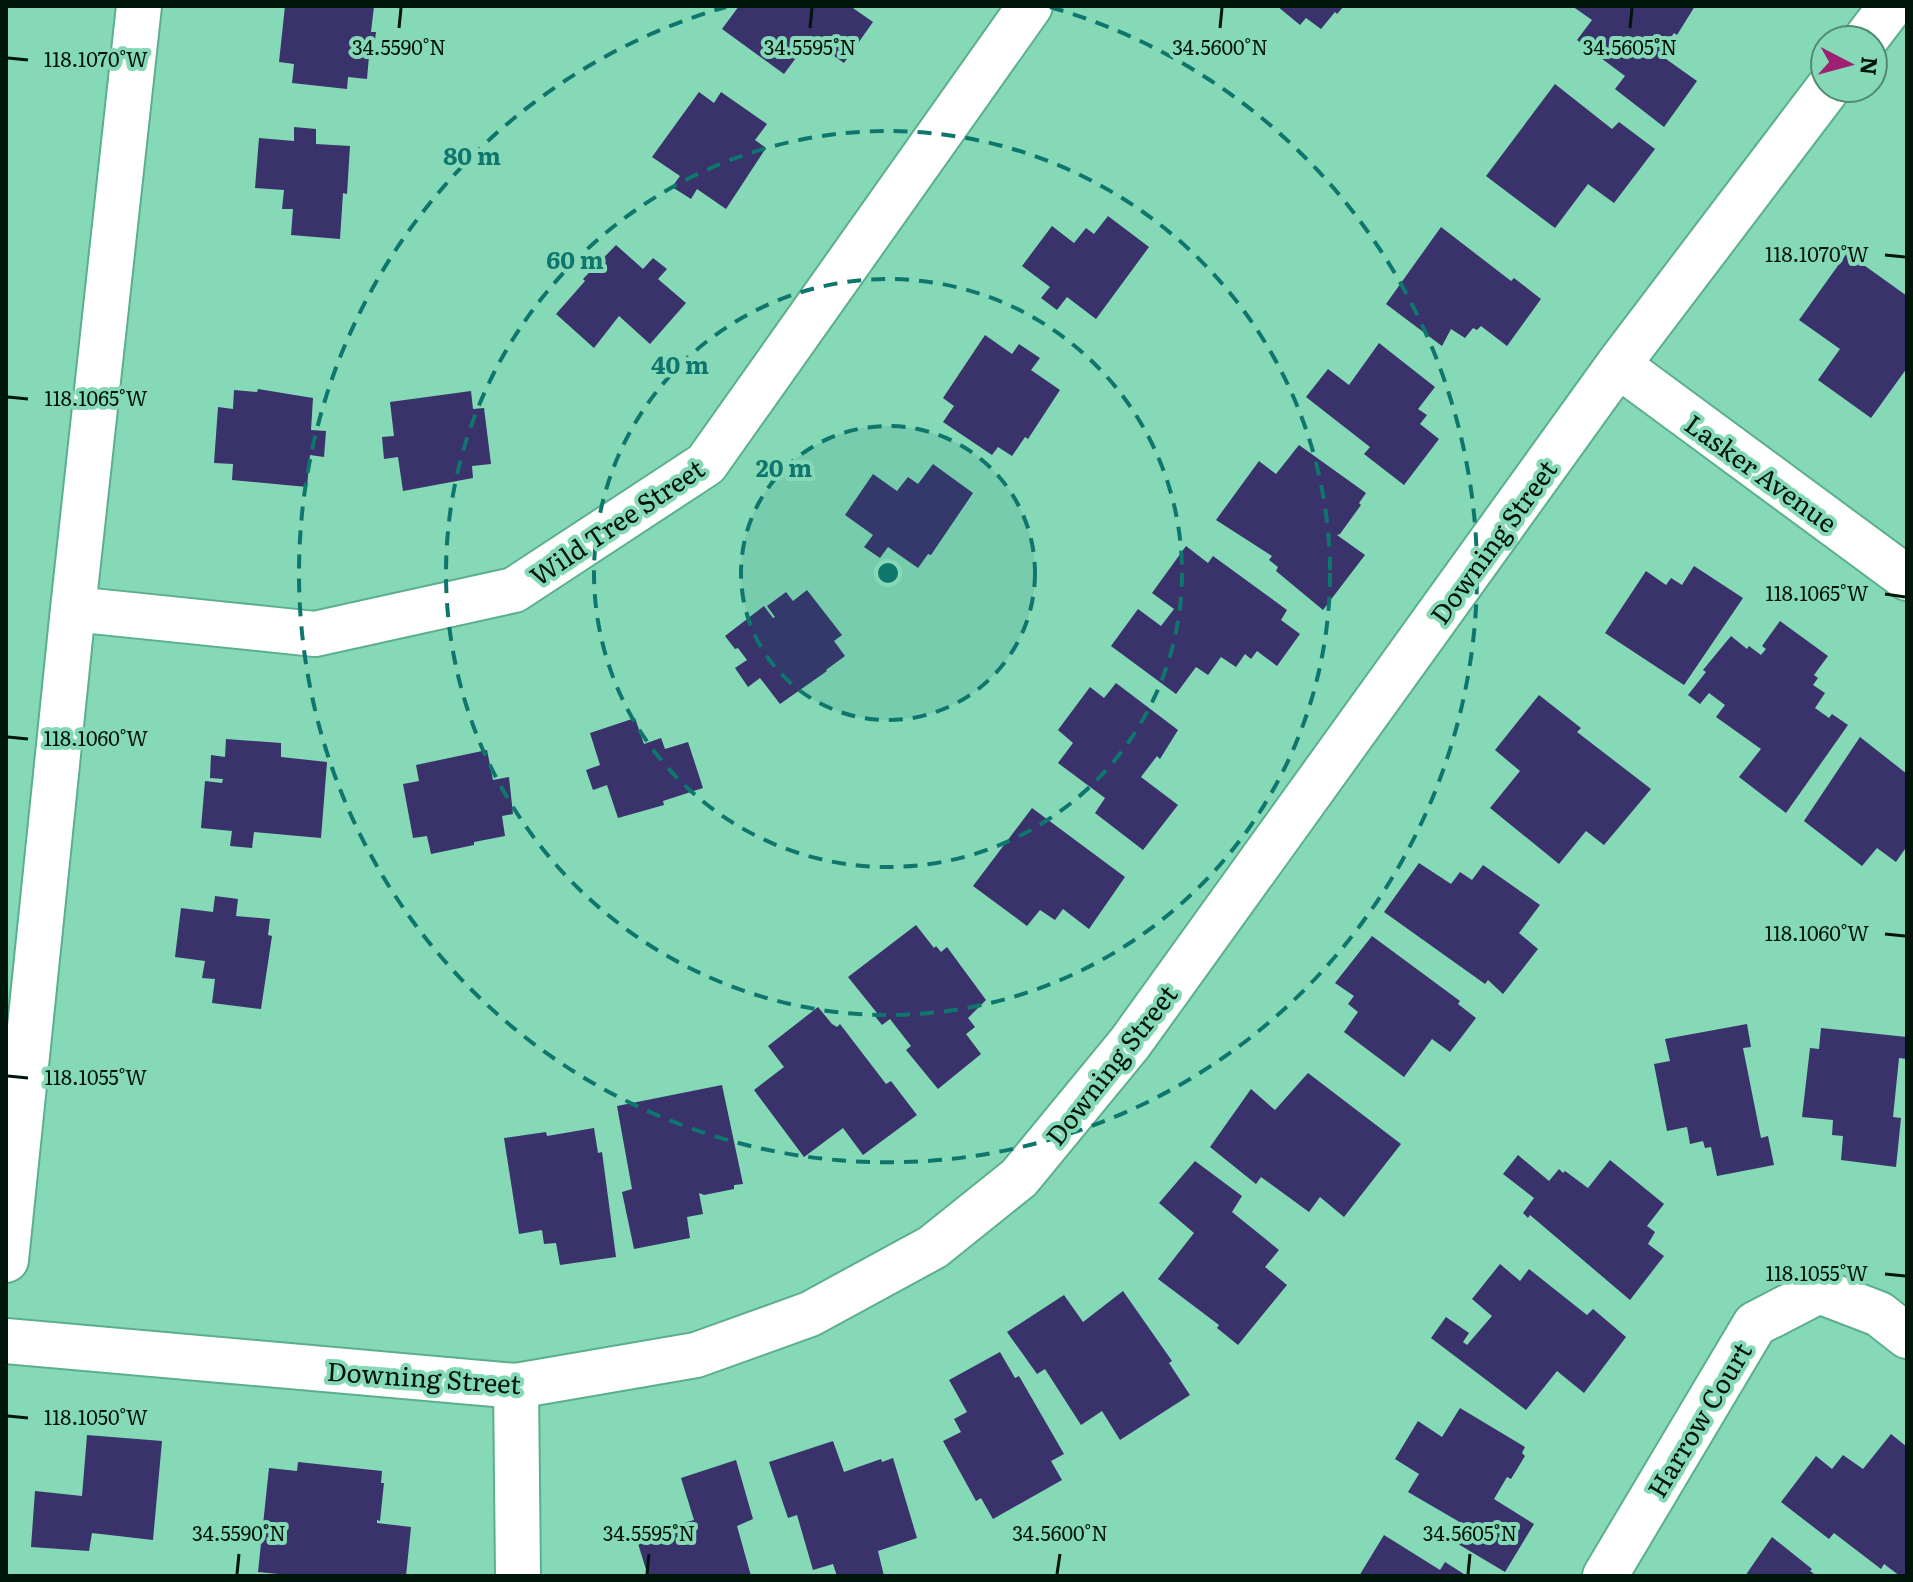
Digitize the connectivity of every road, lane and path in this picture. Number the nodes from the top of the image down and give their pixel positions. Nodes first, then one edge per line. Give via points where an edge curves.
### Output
1 (139, 6) edge
2 (1030, 6) edge
3 (1891, 6) edge
4 (1877, 24) edge
5 (1816, 104) edge
6 (1618, 365) junction
7 (1907, 578) edge
8 (73, 609) junction
9 (6, 1260) edge
10 (1907, 1336) edge
11 (6, 1341) edge
12 (516, 1386) junction
13 (518, 1576) edge
14 (1605, 1576) edge

1 - 8 street
2 - 8 street, Wild Tree Street via 706,464 514,590 315,634
3 - 4 street
5 - 6 street, Downing Street
6 - 7 street, Lasker Avenue
6 - 12 street, Downing Street via 1130,1043 1019,1178 933,1247 810,1314 696,1355
8 - 9 street
10 - 14 street, Harrow Court via 1879,1314 1819,1291 1755,1324
11 - 12 street, Downing Street
12 - 13 street

